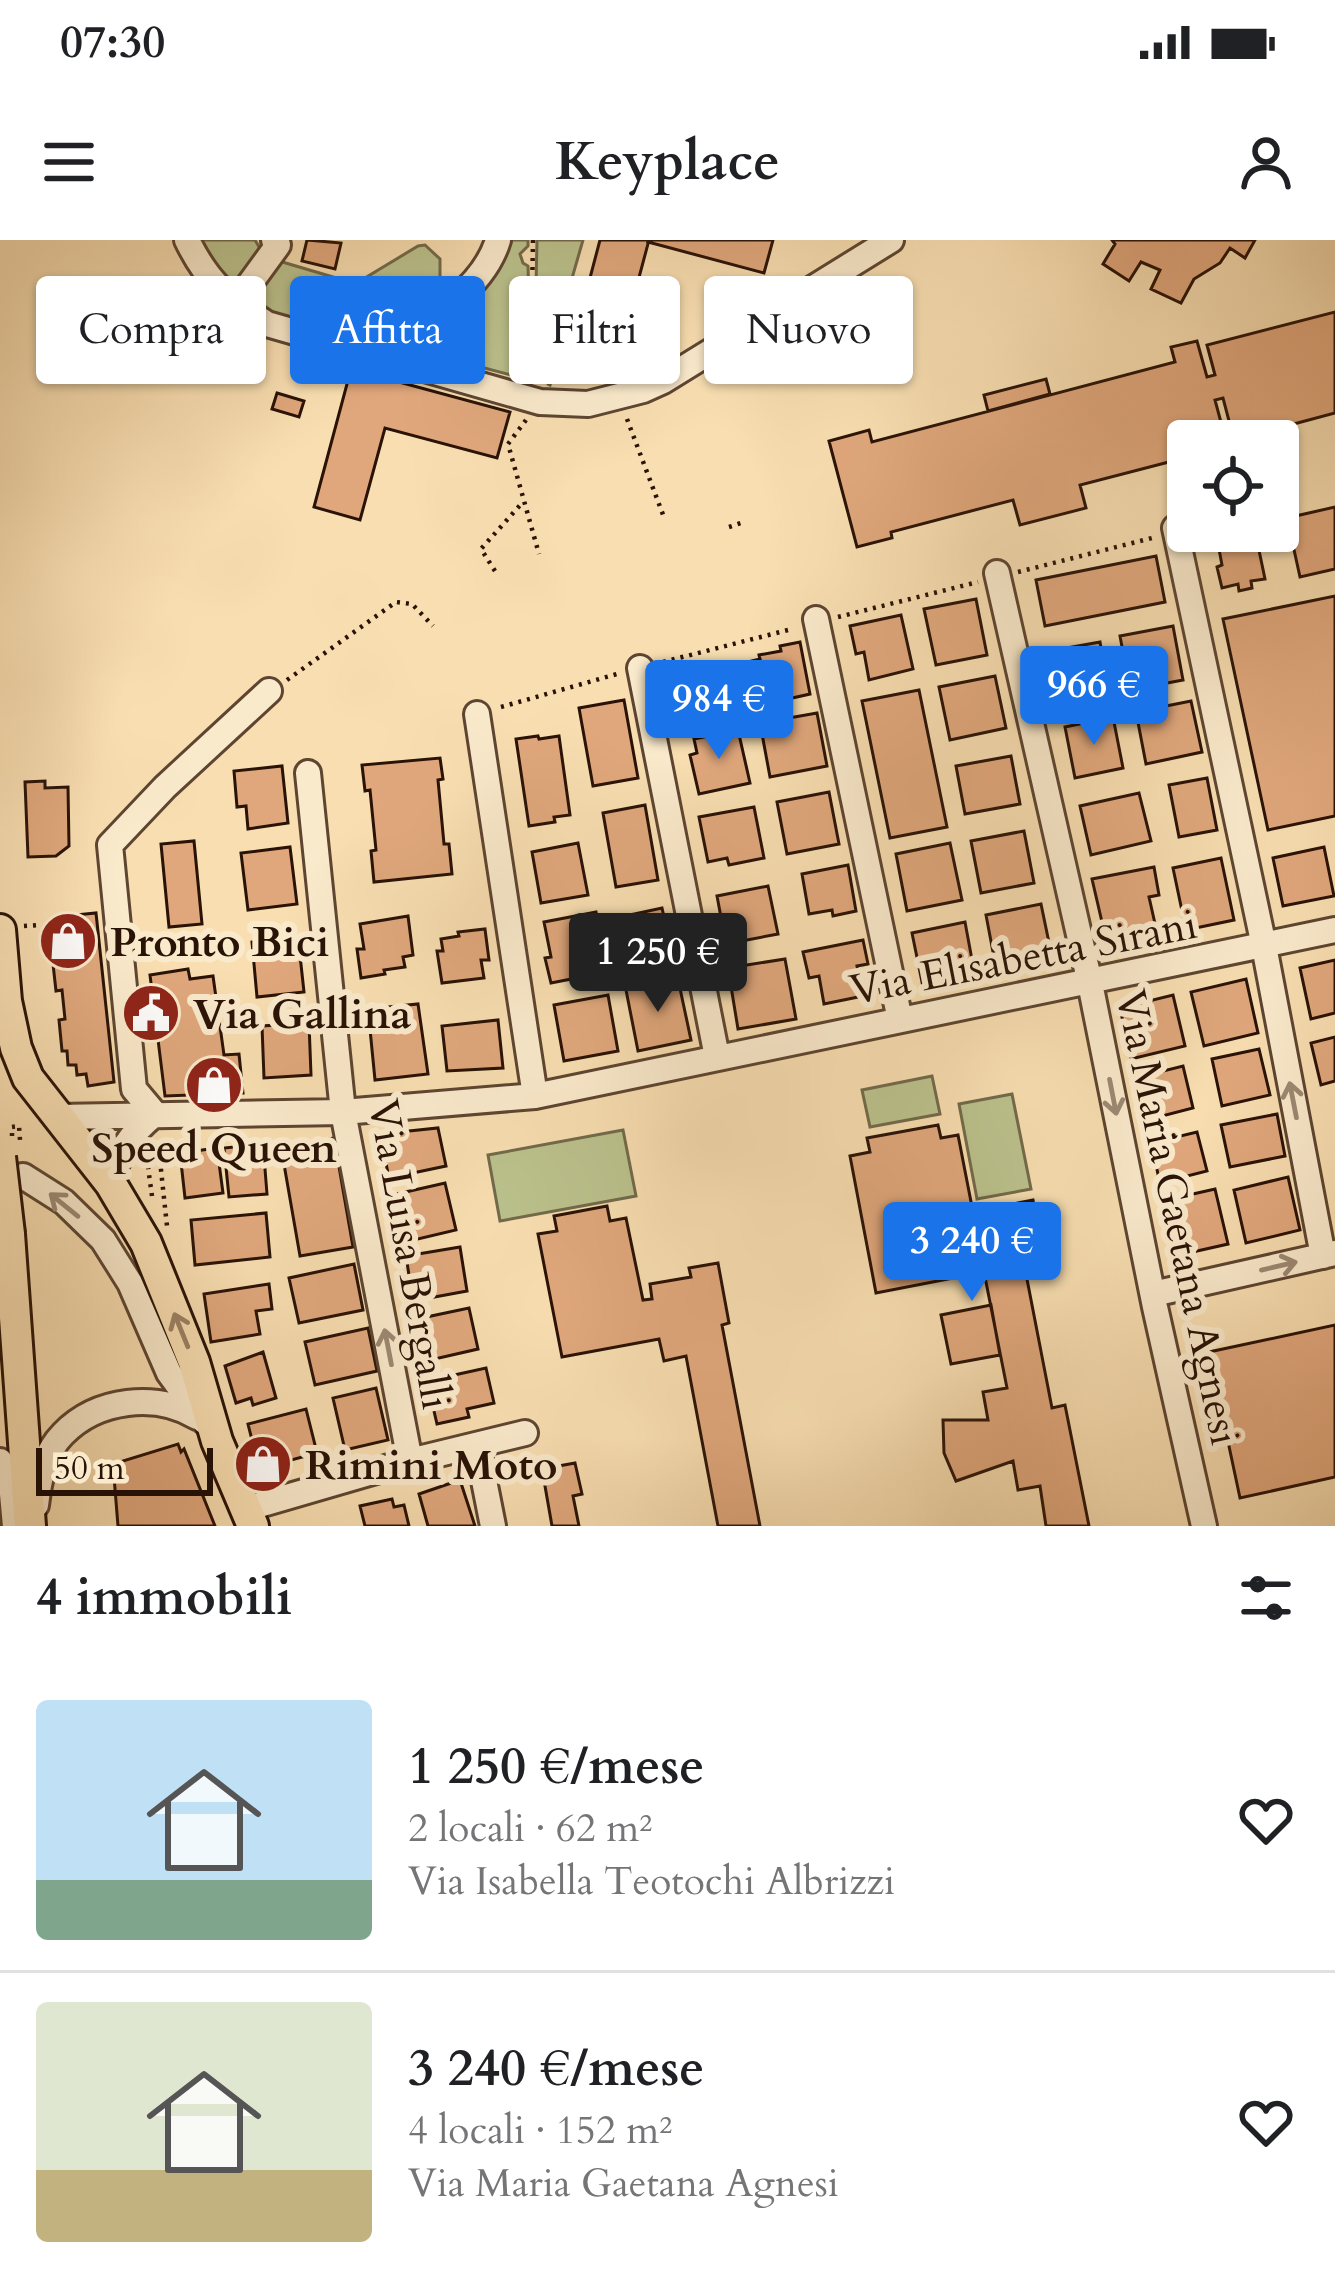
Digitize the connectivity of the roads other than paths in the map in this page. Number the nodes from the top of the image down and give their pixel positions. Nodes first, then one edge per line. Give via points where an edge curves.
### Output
1 (187, 240) edge
2 (274, 240) edge
3 (498, 240) edge
4 (891, 240) edge
5 (207, 276) edge
6 (255, 276) edge
7 (476, 276) edge
8 (478, 384) edge
9 (1180, 552) edge
10 (997, 573) dead end
11 (816, 619) dead end
12 (640, 668) dead end
13 (269, 691) road end
14 (477, 713) dead end
15 (308, 773) dead end
16 (0, 930) edge
17 (1335, 930) edge
18 (1264, 946) junction
19 (1090, 983) junction
20 (900, 1020) junction
21 (717, 1058) junction
22 (535, 1096) junction
23 (344, 1112) junction
24 (154, 1114) junction
25 (57, 1118) junction
26 (11, 1166) edge
27 (111, 1184) junction
28 (1329, 1255) edge
29 (1153, 1294) junction
30 (210, 1431) junction
31 (525, 1433) dead end
32 (477, 1445) junction
33 (0, 1461) edge
34 (410, 1461) junction
35 (249, 1517) edge
36 (14, 1526) edge
37 (33, 1526) edge
38 (493, 1526) edge
39 (1204, 1526) edge

1 - 5 street
2 - 6 street
3 - 7 street
4 - 8 street via 663,381 618,397 540,402
9 - 18 street
10 - 19 street, Via Maria Gaetana Agnesi
11 - 20 street
12 - 21 street
13 - 24 street via 110,845 134,1089
14 - 22 street
15 - 23 street, Via Luisa Bergalli
16 - 25 main road via 16,1048
17 - 18 street, Via Elisabetta Sirani
18 - 19 street, Via Elisabetta Sirani
28 -> 18 street
19 - 20 street, Via Elisabetta Sirani
19 -> 29 street, Via Maria Gaetana Agnesi
20 - 21 street, Via Elisabetta Sirani
21 - 22 street, Via Elisabetta Sirani
22 - 23 street, Via Elisabetta Sirani
23 - 24 street, Via Elisabetta Sirani
34 -> 23 street, Via Luisa Bergalli
24 - 25 street, Via Elisabetta Sirani
24 - 27 street via 124,1143
25 - 27 main road
30 -> 26 street via 169,1372 103,1240
26 - 37 main road, bridge via 8,1234
30 -> 27 main road via 194,1362 146,1243
29 -> 28 street
29 - 39 street, Via Maria Gaetana Agnesi
30 - 35 main road
30 - 37 street via 168,1403 136,1401 84,1418 44,1463
31 - 32 street
32 - 34 street
32 - 38 street
33 - 36 street via 11,1483
34 - 35 street

